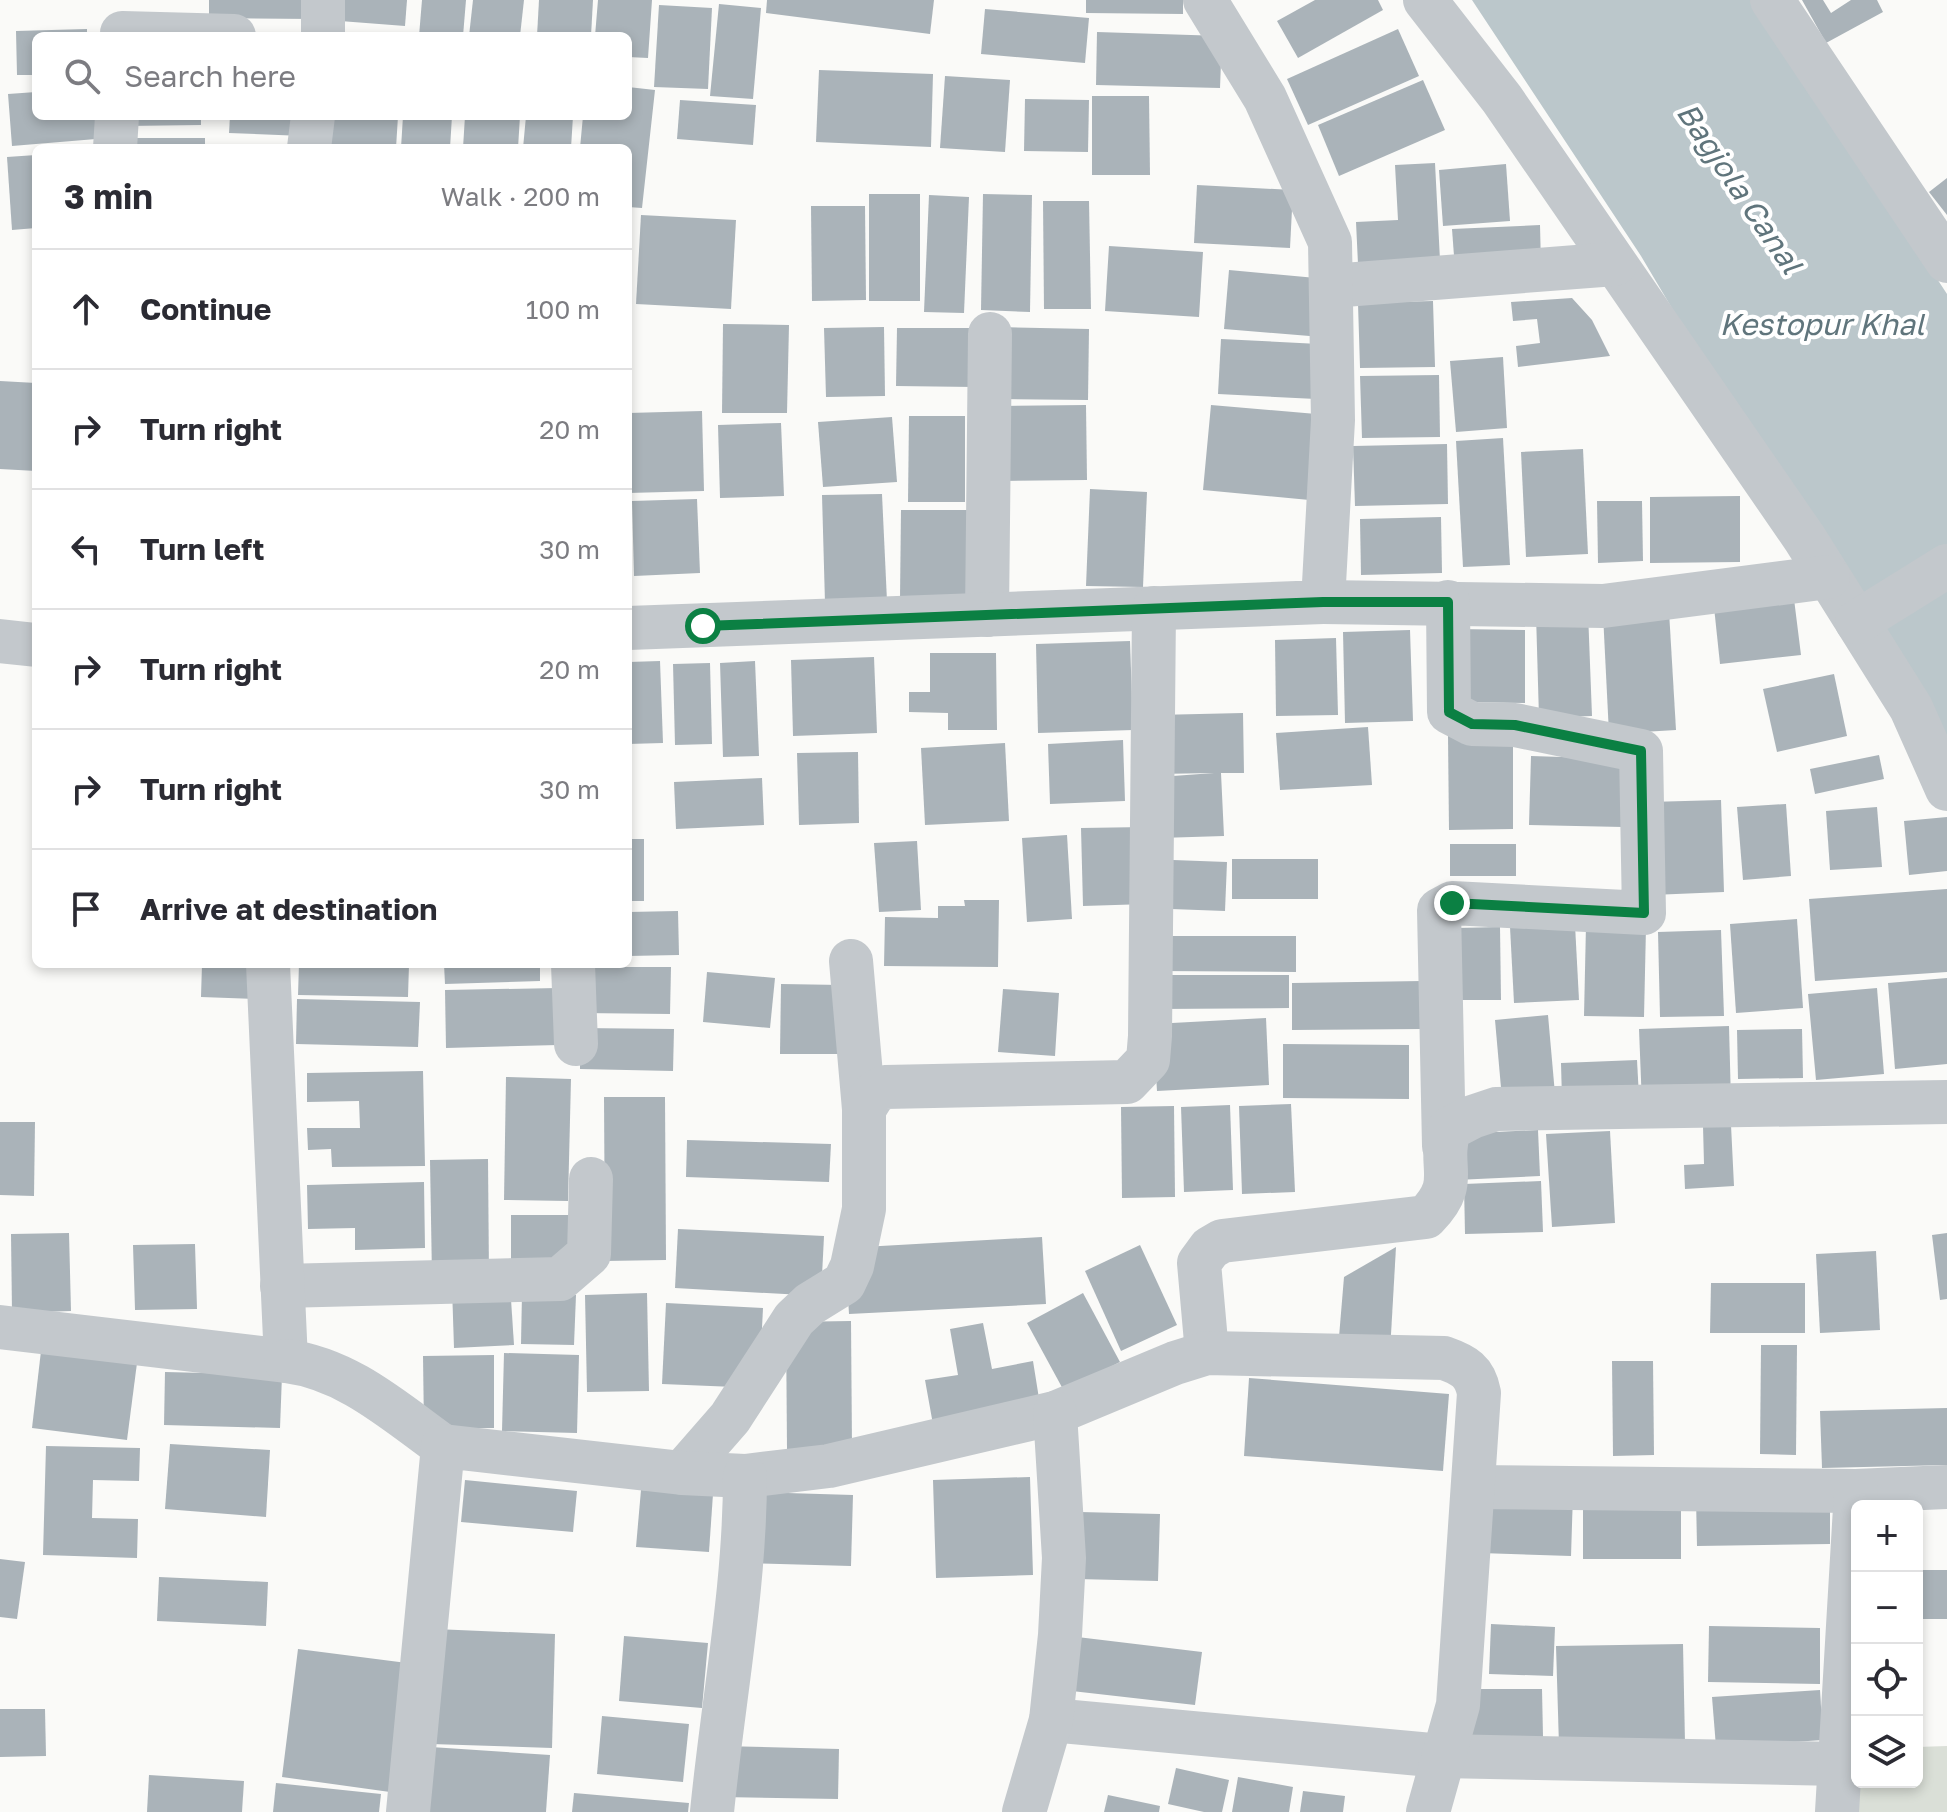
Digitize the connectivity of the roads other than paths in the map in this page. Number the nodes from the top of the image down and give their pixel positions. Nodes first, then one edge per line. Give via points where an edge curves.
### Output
1 (323, 0) edge
2 (1205, 0) edge
3 (1425, 0) edge
4 (1772, 0) edge
5 (323, 32) edge
6 (117, 120) edge
7 (312, 120) edge
8 (115, 144) edge
9 (310, 144) edge
10 (1947, 261) edge
11 (1615, 264) junction
12 (1331, 286) junction
13 (990, 334) dead end
14 (1947, 566) edge
15 (1828, 577) junction
16 (1323, 602) junction
17 (1448, 602) junction
18 (1154, 608) junction
19 (987, 615) junction
20 (1857, 622) junction
21 (632, 628) edge
22 (0, 641) edge
23 (32, 645) edge
24 (1947, 789) edge
25 (851, 961) dead end
26 (268, 968) edge
27 (573, 968) edge
28 (576, 1044) dead end
29 (1947, 1102) edge
30 (864, 1109) junction
31 (1444, 1146) junction
32 (591, 1179) dead end
33 (282, 1286) junction
34 (0, 1327) edge
35 (1207, 1353) junction
36 (286, 1361) junction
37 (1055, 1413) junction
38 (443, 1446) junction
39 (682, 1473) junction
40 (745, 1476) junction
41 (1473, 1487) junction
42 (1947, 1487) edge
43 (1856, 1491) junction
44 (1051, 1720) junction
45 (1442, 1756) junction
46 (1840, 1764) junction
47 (408, 1812) edge
48 (712, 1812) edge
49 (1024, 1812) edge
50 (1428, 1812) edge
51 (1837, 1812) edge

1 - 5 street
2 - 12 street via 1265,98 1330,242
3 - 11 street via 1502,99
4 - 10 street
6 - 8 street
7 - 9 street
11 - 12 street
11 - 15 street
12 - 16 street via 1333,420
13 - 19 street
14 - 20 street
15 - 17 street via 1603,606
15 - 20 street
16 - 17 street
16 - 18 street
17 - 31 street via 1449,712 1472,724 1515,725 1641,751 1644,913 1452,903 1439,910
18 - 19 street
18 - 30 street via 1148,1060 1127,1082 885,1087
19 - 21 street
20 - 24 street via 1911,708
22 - 23 street
25 - 30 street
26 - 33 street
27 - 28 street
29 - 31 street via 1496,1109 1449,1129
30 - 39 street via 864,1209 844,1283 794,1319 730,1418
31 - 35 street via 1447,1187 1426,1217 1222,1241 1210,1248 1199,1263
32 - 33 street via 589,1254 560,1279
33 - 36 street
34 - 36 street
35 - 37 street
35 - 41 street via 1444,1358 1466,1366 1479,1393
36 - 38 street via 330,1371 357,1385
37 - 40 street via 829,1466
37 - 44 street via 1064,1558
38 - 39 street
38 - 47 street
39 - 40 street
40 - 48 street via 740,1588
41 - 43 street
41 - 45 street via 1458,1705
42 - 43 street
43 - 46 street
44 - 45 street
44 - 49 street
45 - 46 street
45 - 50 street
46 - 51 street

